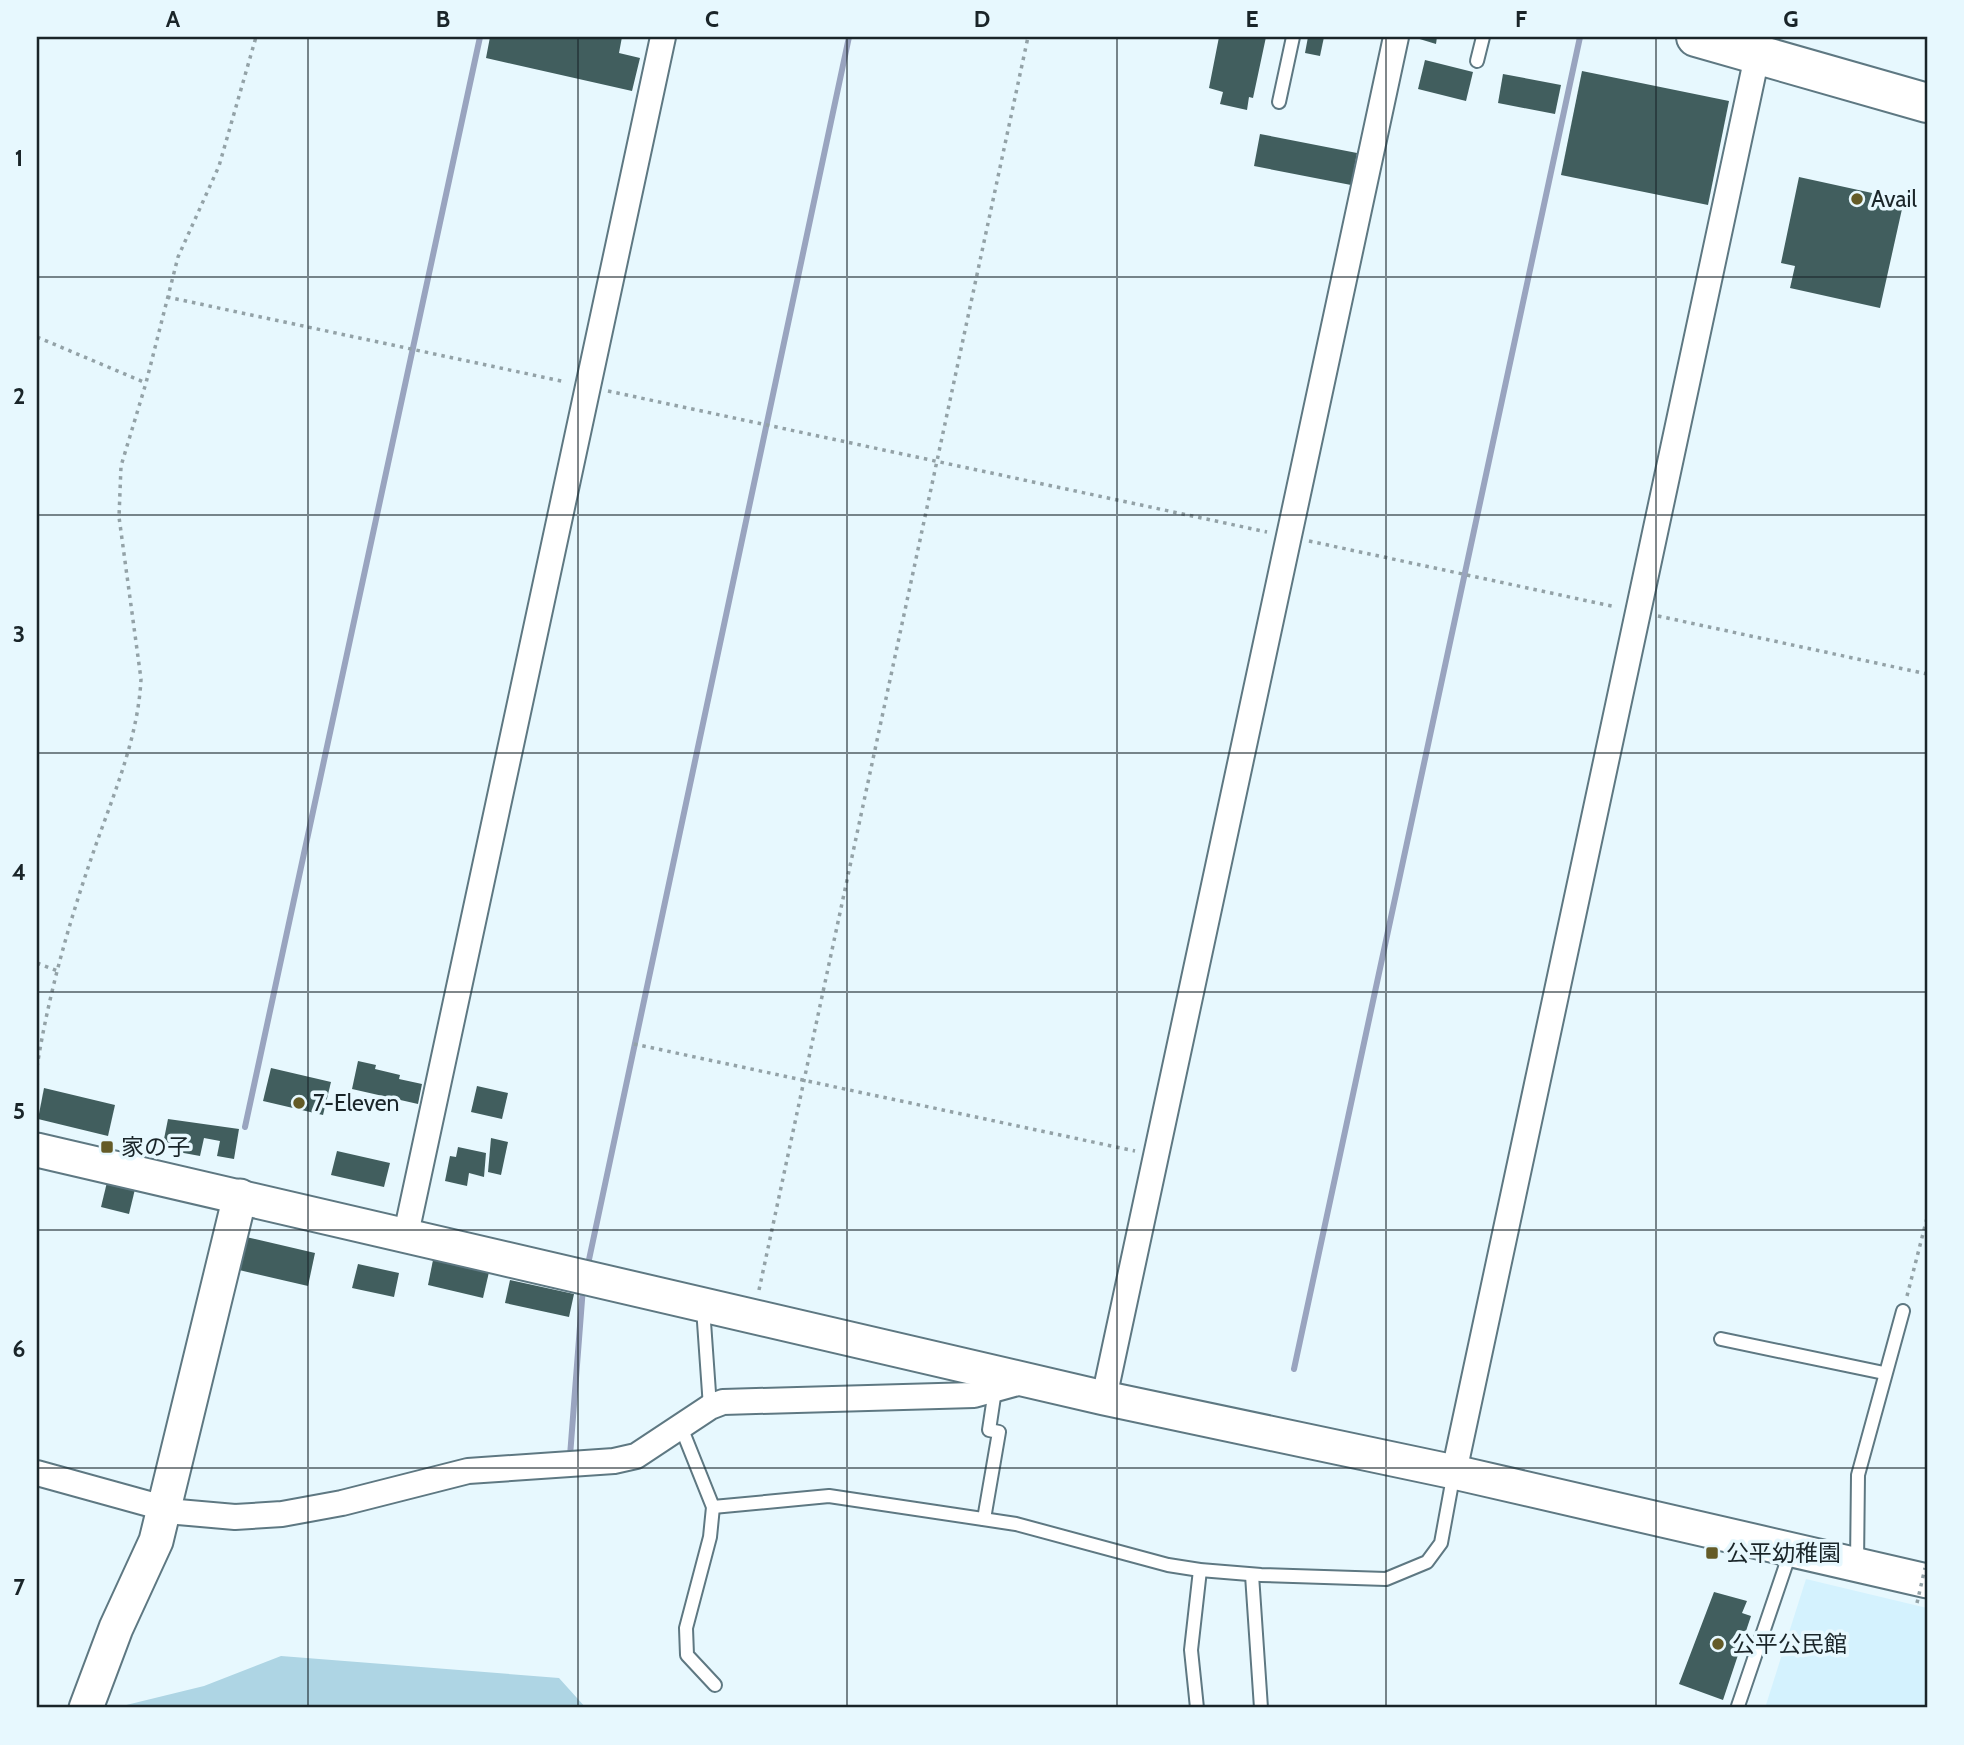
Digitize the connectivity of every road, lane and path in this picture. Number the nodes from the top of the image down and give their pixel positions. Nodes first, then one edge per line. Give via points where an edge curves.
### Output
1 (256, 37) edge
2 (663, 37) edge
3 (1028, 37) edge
4 (1293, 37) edge
5 (1396, 37) edge
6 (1483, 37) edge
7 (1696, 37) edge
8 (1760, 45) edge
9 (1477, 61) dead end
10 (1279, 102) dead end
11 (1927, 103) edge
12 (167, 297) junction
13 (37, 337) edge
14 (146, 383) junction
15 (586, 387) junction
16 (937, 462) junction
17 (1288, 537) junction
18 (1640, 612) junction
19 (1927, 674) edge
20 (37, 963) edge
21 (58, 972) junction
22 (634, 1044) dead end
23 (37, 1067) edge
24 (804, 1080) junction
25 (37, 1150) edge
26 (1156, 1156) junction
27 (240, 1196) junction
28 (1927, 1218) edge
29 (406, 1234) junction
30 (703, 1304) junction
31 (1903, 1311) joint
32 (754, 1316) junction
33 (1721, 1339) dead end
34 (1884, 1373) junction
35 (1028, 1380) junction
36 (995, 1390) junction
37 (1104, 1398) junction
38 (710, 1407) junction
39 (681, 1427) junction
40 (1454, 1472) junction
41 (37, 1473) edge
42 (713, 1507) junction
43 (164, 1508) junction
44 (984, 1519) junction
45 (1791, 1550) junction
46 (1857, 1565) junction
47 (1200, 1570) junction
48 (1252, 1575) junction
49 (1923, 1584) edge
50 (715, 1685) dead end
51 (1738, 1706) dead end
52 (86, 1708) edge
53 (1196, 1708) edge
54 (1261, 1708) edge

1 - 12 path via 219,166 178,257
2 - 15 street
3 - 16 path
4 - 10 lane
5 - 17 street
6 - 9 lane
7 - 8 highway
8 - 11 highway
8 - 18 street
12 - 14 path
12 - 15 path
13 - 14 path
14 - 21 path via 121,466 119,490 141,679 139,705
15 - 16 path
15 - 29 street
16 - 17 path
16 - 24 path
17 - 18 path
17 - 26 street
18 - 19 path
18 - 40 street
20 - 21 path
21 - 23 path
22 - 24 path
24 - 26 path
24 - 32 path
25 - 27 street
26 - 37 street
27 - 29 street
27 - 43 street
28 - 31 path
29 - 30 street
30 - 32 street
30 - 38 lane
31 - 34 lane
32 - 35 street
33 - 34 lane
34 - 46 lane via 1858,1475
35 - 36 street
35 - 37 street
36 - 38 street via 974,1395 723,1402
36 - 44 lane via 989,1430 999,1432
37 - 40 street
38 - 39 street
39 - 42 lane
39 - 43 street via 636,1456 614,1461 468,1471 282,1514 235,1517
40 - 45 street
40 - 48 lane via 1441,1543 1427,1562 1386,1579
41 - 43 street
42 - 44 lane via 829,1496
42 - 50 lane via 687,1628 687,1655
43 - 52 street via 156,1541
44 - 47 lane
45 - 46 street
45 - 51 lane
46 - 49 street
47 - 48 lane
47 - 53 lane via 1191,1650
48 - 54 lane

